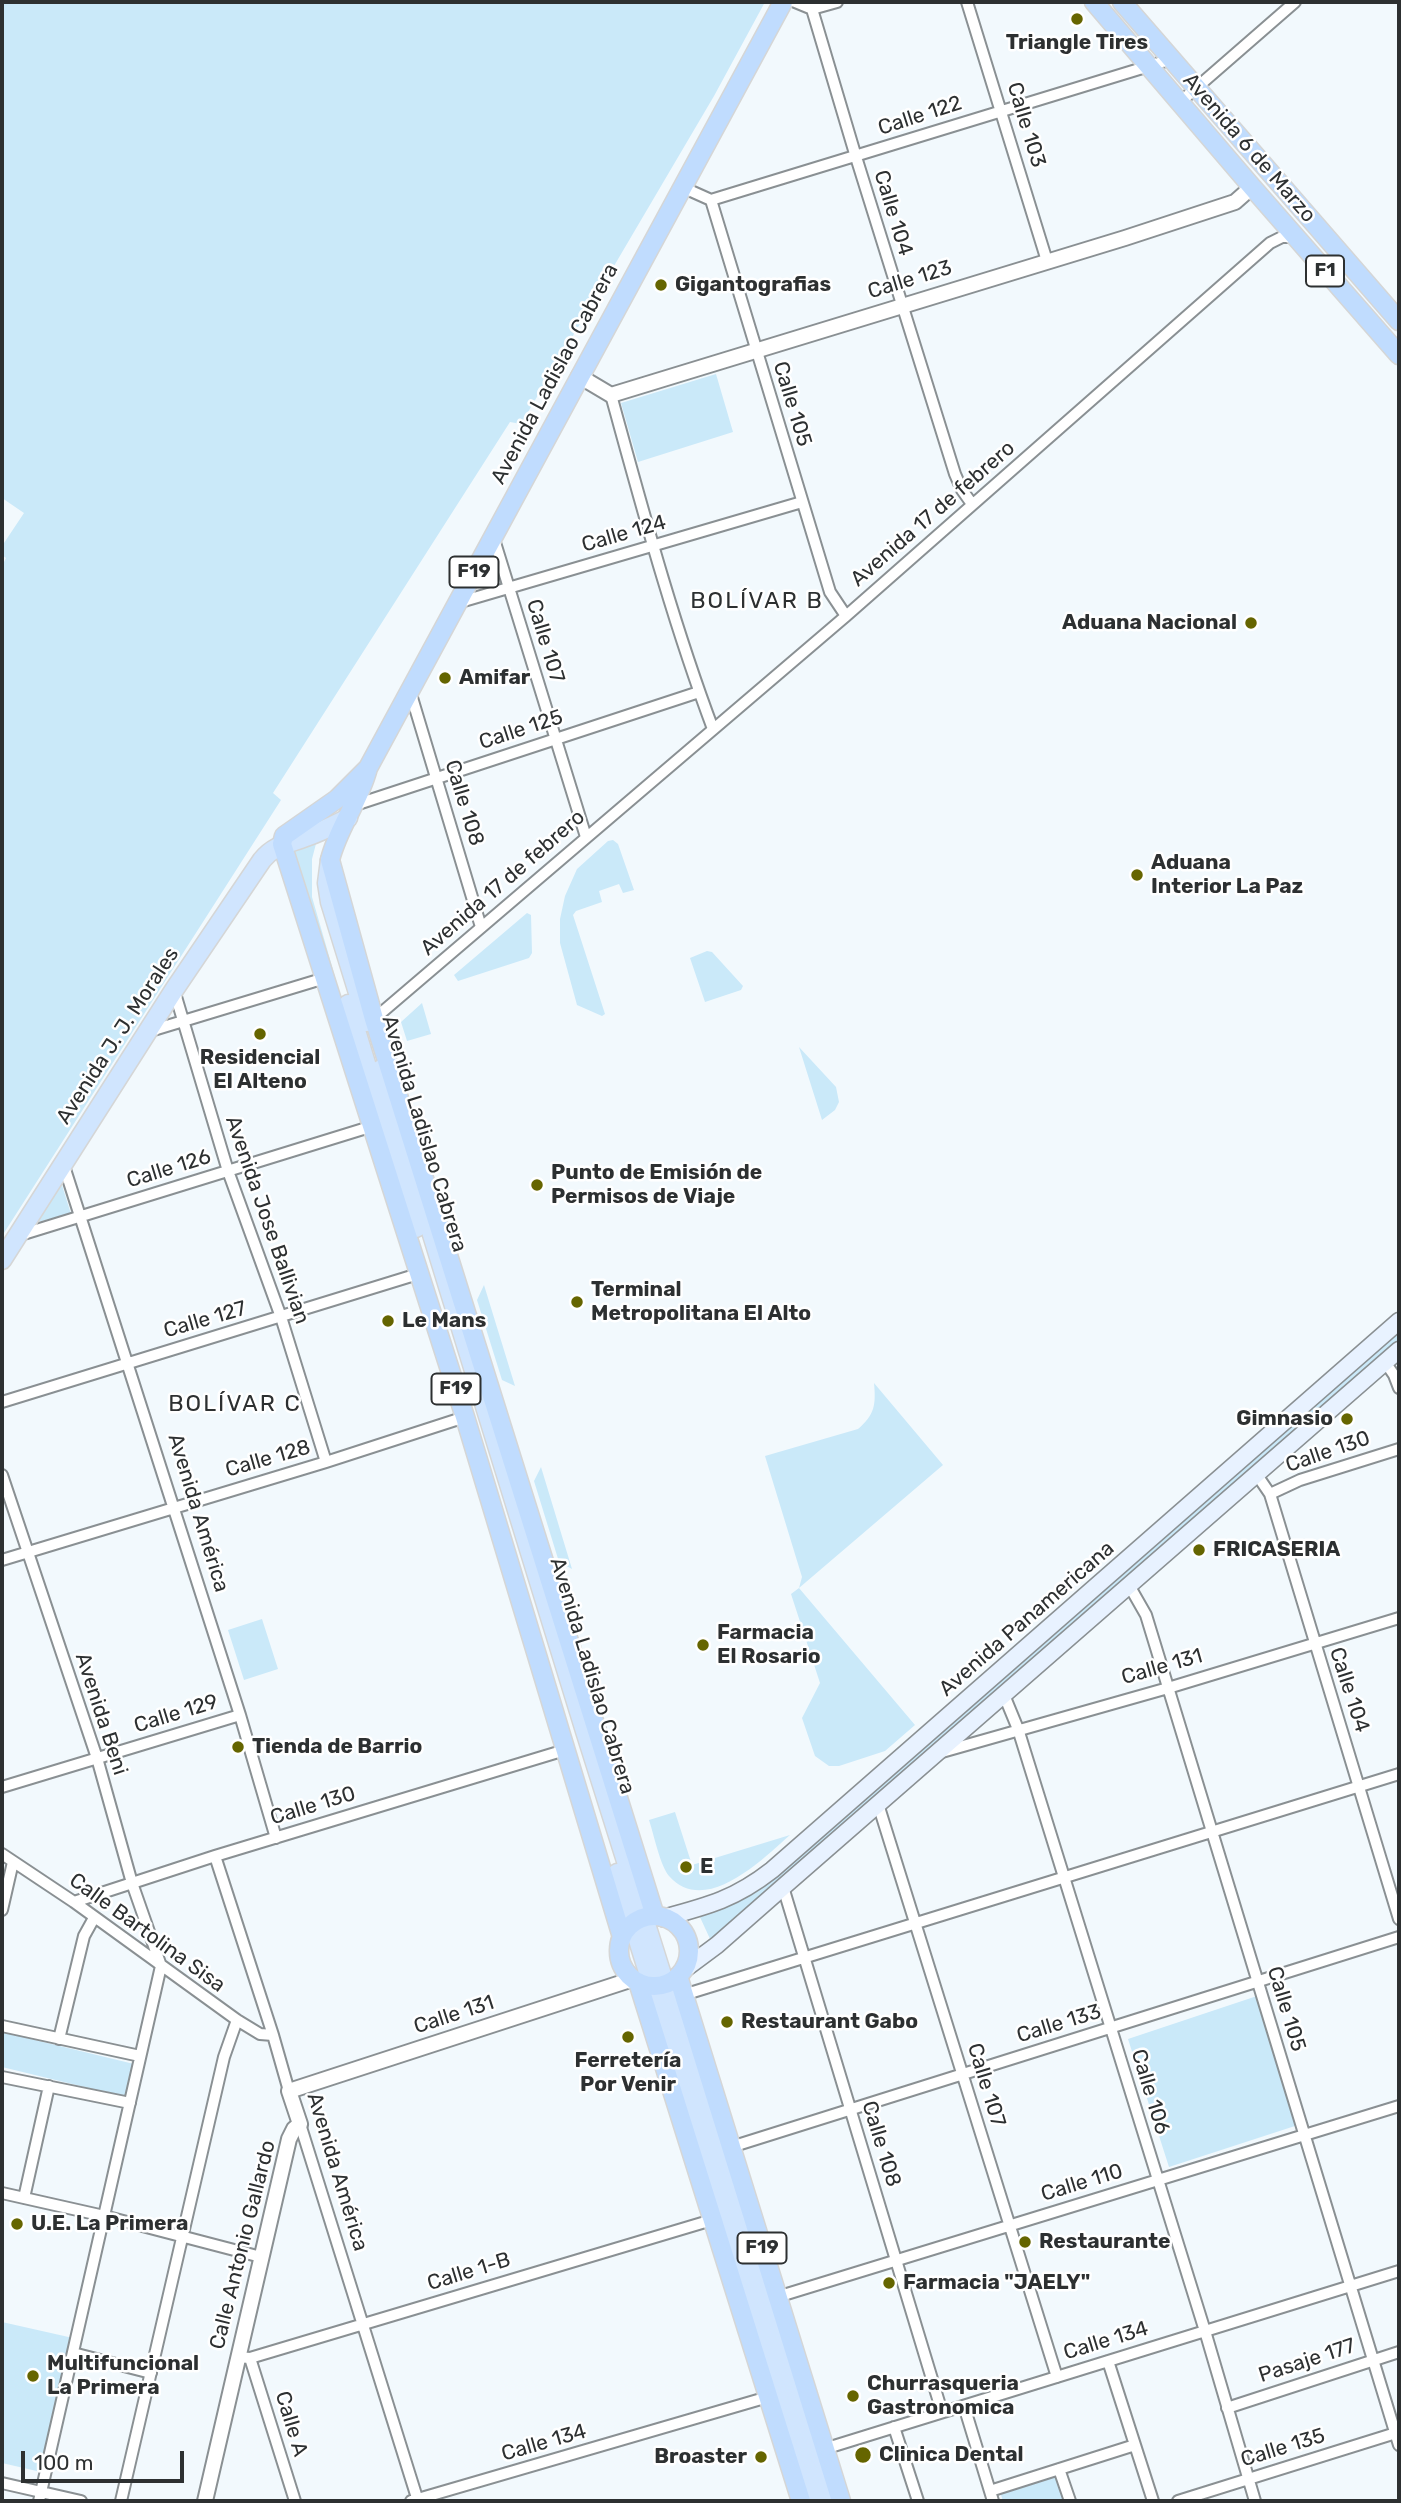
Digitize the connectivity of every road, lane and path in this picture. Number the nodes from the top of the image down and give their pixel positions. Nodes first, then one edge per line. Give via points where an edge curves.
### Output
1 (783, 2) edge
2 (794, 2) edge
3 (837, 2) edge
4 (967, 2) edge
5 (1094, 2) edge
6 (1122, 2) edge
7 (1295, 2) edge
8 (812, 9) junction
9 (1171, 59) junction
10 (1148, 66) junction
11 (1196, 87) junction
12 (1179, 103) junction
13 (1002, 110) junction
14 (856, 157) junction
15 (682, 187) junction
16 (1252, 187) junction
17 (711, 200) junction
18 (1295, 237) junction
19 (1047, 261) junction
20 (902, 305) junction
21 (1399, 321) edge
22 (755, 350) junction
23 (1399, 355) edge
24 (579, 376) junction
25 (611, 395) junction
26 (802, 502) junction
27 (972, 504) junction
28 (493, 536) junction
29 (653, 546) junction
30 (509, 588) junction
31 (457, 603) junction
32 (846, 616) junction
33 (410, 690) junction
34 (699, 692) junction
35 (713, 729) junction
36 (555, 739) junction
37 (368, 768) junction
38 (436, 778) junction
39 (351, 812) junction
40 (586, 838) junction
41 (282, 844) junction
42 (330, 860) junction
43 (325, 905) junction
44 (481, 927) junction
45 (325, 978) junction
46 (174, 990) junction
47 (374, 1019) junction
48 (183, 1022) junction
49 (148, 1032) junction
50 (350, 1056) junction
51 (371, 1082) junction
52 (370, 1118) junction
53 (63, 1163) junction
54 (228, 1171) junction
55 (80, 1217) junction
56 (17, 1236) junction
57 (2, 1260) edge
58 (418, 1274) junction
59 (281, 1317) junction
60 (1399, 1321) edge
61 (1399, 1350) edge
62 (129, 1362) junction
63 (1385, 1363) junction
64 (1399, 1388) edge
65 (2, 1402) edge
66 (465, 1417) junction
67 (1399, 1449) edge
68 (326, 1462) junction
69 (2, 1475) edge
70 (1257, 1475) junction
71 (1270, 1494) junction
72 (174, 1507) junction
73 (26, 1552) junction
74 (2, 1560) edge
75 (1130, 1587) junction
76 (1399, 1618) edge
77 (1314, 1644) junction
78 (1168, 1688) junction
79 (1004, 1695) junction
80 (240, 1715) junction
81 (1018, 1729) junction
82 (565, 1750) junction
83 (934, 1754) junction
84 (97, 1758) junction
85 (888, 1770) junction
86 (1399, 1774) edge
87 (901, 1784) junction
88 (1359, 1786) junction
89 (2, 1787) edge
90 (878, 1804) junction
91 (1212, 1832) junction
92 (276, 1838) junction
93 (2, 1854) edge
94 (215, 1856) junction
95 (13, 1862) junction
96 (1064, 1877) junction
97 (132, 1882) junction
98 (783, 1887) junction
99 (74, 1902) junction
100 (2, 1910) edge
101 (94, 1918) junction
102 (1399, 1919) edge
103 (643, 1922) junction
104 (915, 1923) junction
105 (1399, 1937) edge
106 (804, 1957) junction
107 (161, 1966) junction
108 (1258, 1983) junction
109 (661, 1988) junction
110 (237, 2020) junction
111 (2, 2026) edge
112 (1110, 2029) junction
113 (273, 2035) junction
114 (59, 2039) junction
115 (140, 2056) junction
116 (962, 2075) junction
117 (2, 2077) edge
118 (49, 2086) junction
119 (289, 2091) junction
120 (130, 2103) junction
121 (1399, 2106) edge
122 (850, 2110) junction
123 (300, 2124) junction
124 (1304, 2135) junction
125 (731, 2147) junction
126 (1157, 2180) junction
127 (2, 2193) edge
128 (24, 2198) junction
129 (104, 2216) junction
130 (712, 2220) junction
131 (1009, 2226) junction
132 (182, 2236) junction
133 (261, 2257) junction
134 (896, 2261) junction
135 (1399, 2271) edge
136 (1350, 2286) junction
137 (777, 2297) junction
138 (362, 2324) junction
139 (1205, 2331) junction
140 (1399, 2352) edge
141 (73, 2353) junction
142 (244, 2358) junction
143 (1373, 2360) junction
144 (1108, 2361) junction
145 (151, 2373) junction
146 (1056, 2377) junction
147 (768, 2397) junction
148 (964, 2406) junction
149 (1227, 2408) junction
150 (942, 2413) junction
151 (894, 2427) junction
152 (1397, 2433) edge
153 (1135, 2445) junction
154 (1399, 2445) edge
155 (824, 2449) junction
156 (1059, 2469) junction
157 (1248, 2479) junction
158 (2, 2483) edge
159 (992, 2496) edge
160 (40, 2497) edge
161 (81, 2501) edge
162 (121, 2501) edge
163 (205, 2501) edge
164 (295, 2501) edge
165 (415, 2501) edge
166 (801, 2501) edge
167 (814, 2501) edge
168 (828, 2501) edge
169 (841, 2501) edge
170 (918, 2501) edge
171 (1070, 2501) edge
172 (1153, 2501) edge
173 (1178, 2501) edge
174 (1255, 2501) edge

1 - 15 highway, Avenida Ladislao Cabrera / F19
2 - 8 street
3 - 8 street
4 - 13 street, Calle 103
5 - 10 highway, Avenida 6 de Marzo / F1
6 - 9 highway, Avenida 6 de Marzo / F1
7 - 11 street
8 - 14 street, Calle 104
9 - 10 street, Calle 122
9 - 11 highway, Avenida 6 de Marzo / F1
10 - 12 highway, Avenida 6 de Marzo / F1
10 - 13 street, Calle 122
11 - 12 street
11 - 21 highway, Avenida 6 de Marzo / F1
12 - 16 highway, Avenida 6 de Marzo / F1
13 - 14 street, Calle 122
13 - 19 street, Calle 103
14 - 17 street, Calle 122
14 - 20 street, Calle 104
15 - 17 street
15 - 24 highway, Avenida Ladislao Cabrera / F19
16 - 18 highway, Avenida 6 de Marzo / F1
16 - 19 street, Calle 123 via 1235,202
17 - 22 street, Calle 105
18 - 23 highway, Avenida 6 de Marzo / F1
18 - 27 street, Avenida 17 de febrero via 1270,243
19 - 20 street, Calle 123
20 - 22 street, Calle 123
20 - 27 street, Calle 104 via 955,474
22 - 25 street, Calle 123
22 - 26 street, Calle 105
24 - 25 street
24 - 28 highway, Avenida Ladislao Cabrera / F19
25 - 29 street
26 - 29 street, Calle 124
26 - 32 street, Calle 105 via 830,592
27 - 32 street, Avenida 17 de febrero
28 - 30 street, Calle 107
28 - 31 highway, Avenida Ladislao Cabrera / F19
29 - 30 street, Calle 124
29 - 34 street
30 - 31 street, Calle 124
30 - 36 street, Calle 107
31 - 33 highway, Avenida Ladislao Cabrera / F19
32 - 35 street, Avenida 17 de febrero
33 - 37 highway, Avenida Ladislao Cabrera / F19
33 - 38 street, Calle 108
34 - 35 street
34 - 36 street, Calle 125
35 - 40 street, Avenida 17 de febrero
36 - 38 street, Calle 125
36 - 40 street, Calle 107
37 - 39 highway, Avenida Ladislao Cabrera / F19
37 - 41 highway, Avenida Ladislao Cabrera / F19 via 337,799 285,836
38 - 39 street, Calle 125
38 - 44 street, Calle 108
39 - 41 main road via 302,839
39 - 42 highway, Avenida Ladislao Cabrera / F19
40 - 44 street, Avenida 17 de febrero
41 - 45 highway, Avenida Ladislao Cabrera / F19
41 - 46 main road, Avenida J. J. Morales via 262,859
42 - 43 main road, Avenida Ladislao Cabrera / F19
42 - 47 highway, Avenida Ladislao Cabrera / F19
43 - 51 main road, Avenida Ladislao Cabrera / F19
43 - 103 main road, Avenida Ladislao Cabrera / F19
44 - 47 street, Avenida 17 de febrero
45 - 48 street
45 - 50 highway, Avenida Ladislao Cabrera / F19
46 - 48 street, Avenida Jose Ballivian
46 - 49 main road, Avenida J. J. Morales
47 - 103 highway, Avenida Ladislao Cabrera / F19
48 - 49 street
48 - 54 street, Avenida Jose Ballivian
49 - 53 main road, Avenida J. J. Morales
50 - 51 highway
50 - 52 highway, Avenida Ladislao Cabrera / F19
51 - 52 highway
51 - 103 main road, Avenida Ladislao Cabrera / F19
52 - 54 street, Calle 126
52 - 58 highway, Avenida Ladislao Cabrera / F19
53 - 55 street, Avenida América
53 - 56 main road, Avenida J. J. Morales
54 - 55 street, Calle 126
54 - 59 street, Avenida Jose Ballivian
55 - 56 street, Calle 126
55 - 62 street, Avenida América
56 - 57 main road, Avenida J. J. Morales
58 - 59 street, Calle 127
58 - 66 highway, Avenida Ladislao Cabrera / F19
59 - 62 street, Calle 127
59 - 68 street, Avenida Jose Ballivian
60 - 85 main road, Avenida Panamericana
61 - 63 main road, Avenida Panamericana
62 - 65 street, Calle 127
62 - 72 street, Avenida América
63 - 64 street
63 - 70 main road, Avenida Panamericana
66 - 68 street, Calle 128
66 - 82 highway, Avenida Ladislao Cabrera / F19
67 - 71 street, Calle 130
68 - 72 street, Calle 128
69 - 73 street, Avenida Beni
70 - 71 street, Calle 104
70 - 75 main road, Avenida Panamericana
71 - 77 street, Calle 104
72 - 73 street, Calle 128
72 - 80 street, Avenida América
73 - 74 street, Calle 128
73 - 84 street, Avenida Beni
75 - 78 street, Calle 105 via 1146,1615
75 - 79 main road, Avenida Panamericana
76 - 77 street, Calle 131
77 - 78 street, Calle 131
77 - 88 street, Calle 104
78 - 81 street, Calle 131
78 - 91 street, Calle 105
79 - 81 street, Calle 106
79 - 83 main road, Avenida Panamericana
80 - 84 street, Calle 129
80 - 92 street, Avenida América
81 - 83 street, Calle 131
81 - 96 street, Calle 106
82 - 92 street, Calle 130
82 - 103 highway, Avenida Ladislao Cabrera / F19
83 - 87 main road, Avenida Panamericana
84 - 89 street, Calle 129
84 - 97 street, Avenida Beni
85 - 87 main road
85 - 103 main road, Avenida Panamericana via 754,1884 729,1898
86 - 88 street
87 - 90 main road, Avenida Panamericana
88 - 91 street
88 - 102 street, Calle 104
90 - 98 main road, Avenida Panamericana
90 - 104 street, Calle 107
91 - 96 street
91 - 108 street, Calle 105
92 - 94 street, Calle 130
93 - 95 street, Calle Bartolina Sisa
94 - 97 street, Calle 130
94 - 113 street, Avenida América
95 - 99 street, Calle Bartolina Sisa
95 - 100 street
96 - 104 street
96 - 112 street, Calle 106
97 - 99 street, Calle 130
97 - 107 street, Avenida Beni
98 - 106 street, Calle 108
98 - 109 main road, Avenida Panamericana
99 - 101 street, Calle Bartolina Sisa
101 - 107 street, Calle Bartolina Sisa
101 - 114 street via 84,1936
103 - 109 main road, Avenida Ladislao Cabrera / F19
103 - 109 highway, F19 via 619,1946 621,1964
103 - 109 highway, F19 via 676,1924 687,1943 688,1957
104 - 106 street
104 - 116 street, Calle 107
105 - 108 street, Calle 133
106 - 109 street
106 - 122 street, Calle 108
107 - 110 street, Calle Bartolina Sisa
107 - 115 street
108 - 112 street, Calle 133
108 - 124 street, Calle 105
109 - 119 street, Calle 131
109 - 125 highway, Avenida Ladislao Cabrera / F19
109 - 130 highway, Avenida Ladislao Cabrera / F19
109 - 167 main road, Avenida Ladislao Cabrera / F19
109 - 168 main road, Avenida Ladislao Cabrera / F19
110 - 113 street, Calle Bartolina Sisa via 260,2034
110 - 132 street via 223,2056
111 - 114 street
112 - 116 street, Calle 133
112 - 126 street, Calle 106
113 - 119 street, Avenida América
114 - 115 street
115 - 120 street
116 - 122 street, Calle 133
116 - 131 street, Calle 107
117 - 118 street
118 - 120 street
118 - 128 street
119 - 123 street, Avenida América
120 - 129 street
121 - 124 street, Calle 110
122 - 125 street, Calle 133
122 - 134 street, Calle 108
123 - 133 street, Calle Antonio Gallardo via 289,2139
123 - 138 street, Avenida América
124 - 126 street, Calle 110
124 - 136 street, Calle 105
125 - 137 highway, Avenida Ladislao Cabrera / F19
126 - 131 street, Calle 110
126 - 139 street, Calle 106
127 - 128 street
128 - 129 street
129 - 132 street
129 - 141 street
130 - 138 street, Calle 1-B
130 - 147 highway, Avenida Ladislao Cabrera / F19
131 - 134 street, Calle 110
131 - 146 street, Calle 107
132 - 133 street
132 - 145 street
133 - 142 street, Calle Antonio Gallardo
134 - 137 street, Calle 110
134 - 150 street, Calle 108
135 - 136 street, Calle 134
136 - 139 street, Calle 134
136 - 143 street, Calle 105
137 - 155 highway, Avenida Ladislao Cabrera / F19
138 - 142 street, Calle 1-B
138 - 165 street, Avenida América
139 - 144 street, Calle 134
139 - 149 street, Calle 106
140 - 143 street, Pasaje 177
141 - 145 street
141 - 160 street
142 - 163 street, Calle Antonio Gallardo
142 - 164 street, Calle A
143 - 149 street, Pasaje 177
143 - 152 street, Calle 105
144 - 146 street, Calle 134
144 - 153 street
145 - 162 street
146 - 148 street, Calle 134
147 - 165 street, Calle 134
147 - 166 highway, Avenida Ladislao Cabrera / F19
148 - 150 street, Calle 134
148 - 159 street
149 - 157 street, Calle 106
150 - 151 street, Calle 134
151 - 155 street, Calle 134
151 - 170 street
152 - 154 street, Calle 105
152 - 157 street, Calle 135
153 - 156 street
153 - 172 street
155 - 169 highway, Avenida Ladislao Cabrera / F19
156 - 159 street
156 - 171 street
157 - 173 street, Calle 135
157 - 174 street, Calle 106
158 - 160 street
160 - 161 street

